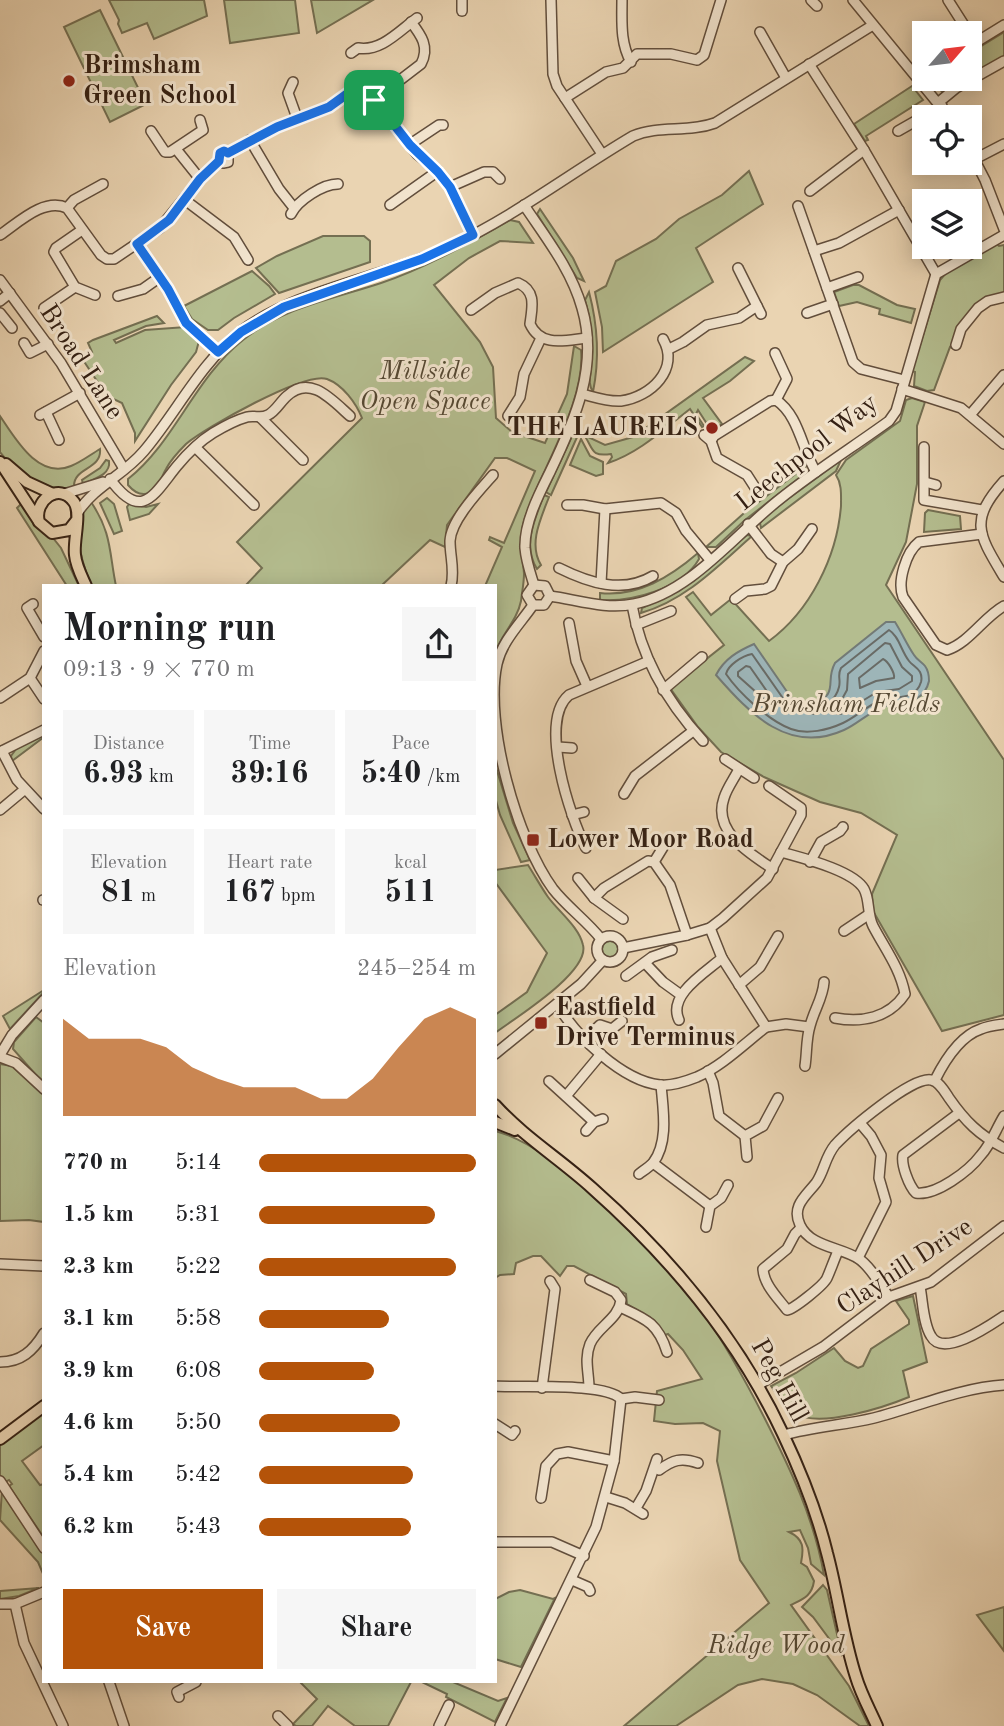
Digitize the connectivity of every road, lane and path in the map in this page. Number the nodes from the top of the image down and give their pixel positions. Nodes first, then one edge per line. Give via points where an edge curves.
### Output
1 (461, 0) edge
2 (551, 0) edge
3 (622, 0) edge
4 (721, 0) edge
5 (853, 0) edge
6 (948, 0) edge
7 (462, 11) dead end
8 (960, 21) edge
9 (1004, 24) edge
10 (873, 25) junction
11 (760, 32) dead end
12 (982, 34) edge
13 (351, 53) dead end
14 (1004, 61) edge
15 (631, 62) junction
16 (809, 64) junction
17 (786, 78) junction
18 (293, 82) dead end
19 (565, 98) junction
20 (374, 100) junction
21 (940, 104) junction
22 (297, 118) junction
23 (200, 120) dead end
24 (443, 125) dead end
25 (151, 131) dead end
26 (898, 131) dead end
27 (250, 140) junction
28 (1004, 144) edge
29 (410, 145) junction
30 (176, 149) junction
31 (864, 150) junction
32 (982, 152) edge
33 (602, 154) junction
34 (438, 172) junction
35 (982, 174) edge
36 (200, 179) junction
37 (500, 179) dead end
38 (103, 184) dead end
39 (338, 184) dead end
40 (450, 187) junction
41 (810, 191) dead end
42 (185, 200) junction
43 (390, 205) dead end
44 (524, 205) junction
45 (798, 206) dead end
46 (66, 208) junction
47 (899, 210) junction
48 (1004, 229) edge
49 (82, 230) junction
50 (0, 235) edge
51 (473, 235) junction
52 (1004, 235) edge
53 (137, 244) junction
54 (814, 251) junction
55 (248, 260) dead end
56 (738, 268) dead end
57 (936, 274) junction
58 (160, 277) junction
59 (858, 277) dead end
60 (0, 280) edge
61 (75, 287) junction
62 (827, 288) junction
63 (10, 293) junction
64 (95, 295) dead end
65 (118, 296) dead end
66 (1004, 297) edge
67 (0, 301) edge
68 (833, 304) junction
69 (44, 308) dead end
70 (471, 310) dead end
71 (0, 313) edge
72 (807, 313) dead end
73 (12, 328) dead end
74 (541, 338) junction
75 (587, 338) junction
76 (663, 339) dead end
77 (24, 343) dead end
78 (48, 344) junction
79 (956, 345) dead end
80 (668, 349) junction
81 (218, 352) junction
82 (775, 353) dead end
83 (1004, 374) edge
84 (903, 384) junction
85 (80, 393) junction
86 (582, 394) junction
87 (776, 400) junction
88 (970, 415) junction
89 (350, 416) dead end
90 (508, 416) dead end
91 (261, 418) junction
92 (60, 440) dead end
93 (1004, 444) edge
94 (196, 447) junction
95 (924, 447) dead end
96 (0, 460) edge
97 (303, 460) dead end
98 (124, 469) junction
99 (816, 472) junction
100 (493, 475) dead end
101 (109, 480) junction
102 (1004, 481) edge
103 (925, 482) junction
104 (936, 485) dead end
105 (756, 489) dead end
106 (59, 494) junction
107 (254, 505) dead end
108 (567, 505) dead end
109 (605, 509) junction
110 (982, 510) junction
111 (77, 517) junction
112 (39, 522) junction
113 (748, 524) junction
114 (812, 529) dead end
115 (57, 534) junction
116 (982, 534) junction
117 (75, 556) junction
118 (710, 560) junction
119 (783, 562) junction
120 (559, 568) dead end
121 (653, 576) dead end
122 (1004, 578) edge
123 (601, 583) junction
124 (85, 584) edge
125 (451, 584) edge
126 (534, 584) junction
127 (550, 596) junction
128 (735, 599) dead end
129 (33, 604) dead end
130 (533, 605) junction
131 (632, 605) junction
132 (1004, 606) edge
133 (671, 611) dead end
134 (569, 623) dead end
135 (636, 625) junction
136 (42, 634) edge
137 (42, 655) edge
138 (702, 657) dead end
139 (649, 662) junction
140 (497, 665) edge
141 (30, 678) junction
142 (587, 686) junction
143 (663, 690) junction
144 (42, 696) edge
145 (0, 698) edge
146 (497, 730) edge
147 (42, 731) edge
148 (693, 731) junction
149 (703, 741) dead end
150 (558, 747) junction
151 (572, 748) dead end
152 (1, 752) edge
153 (498, 753) edge
154 (725, 760) dead end
155 (739, 769) junction
156 (754, 778) dead end
157 (769, 786) dead end
158 (24, 790) junction
159 (624, 794) dead end
160 (42, 807) edge
161 (0, 810) edge
162 (584, 812) dead end
163 (572, 815) junction
164 (843, 827) dead end
165 (665, 844) dead end
166 (586, 848) dead end
167 (781, 852) junction
168 (654, 862) junction
169 (810, 862) junction
170 (773, 869) junction
171 (578, 878) dead end
172 (594, 898) junction
173 (868, 915) junction
174 (623, 919) dead end
175 (710, 928) junction
176 (844, 931) dead end
177 (687, 935) junction
178 (778, 936) dead end
179 (601, 939) junction
180 (623, 948) junction
181 (672, 950) dead end
182 (722, 958) junction
183 (603, 960) junction
184 (645, 963) junction
185 (626, 976) dead end
186 (824, 982) dead end
187 (739, 985) junction
188 (681, 995) junction
189 (42, 1001) edge
190 (557, 1004) junction
191 (835, 1018) dead end
192 (680, 1020) dead end
193 (622, 1021) dead end
194 (1004, 1024) edge
195 (766, 1027) junction
196 (809, 1027) junction
197 (585, 1038) junction
198 (498, 1053) edge
199 (601, 1054) junction
200 (0, 1056) edge
201 (805, 1066) dead end
202 (708, 1072) junction
203 (934, 1080) junction
204 (549, 1081) dead end
205 (661, 1085) junction
206 (42, 1087) edge
207 (566, 1096) junction
208 (778, 1098) dead end
209 (497, 1107) edge
210 (959, 1112) junction
211 (1004, 1116) edge
212 (497, 1123) edge
213 (860, 1123) junction
214 (586, 1131) dead end
215 (521, 1132) junction
216 (745, 1136) junction
217 (990, 1141) junction
218 (1004, 1148) edge
219 (747, 1157) dead end
220 (653, 1163) junction
221 (639, 1174) dead end
222 (728, 1185) dead end
223 (710, 1206) junction
224 (1004, 1226) edge
225 (706, 1227) dead end
226 (801, 1228) junction
227 (838, 1251) junction
228 (858, 1258) junction
229 (0, 1264) edge
230 (42, 1266) edge
231 (590, 1280) dead end
232 (550, 1281) dead end
233 (920, 1287) junction
234 (889, 1297) junction
235 (620, 1307) junction
236 (1004, 1316) edge
237 (42, 1336) edge
238 (667, 1352) dead end
239 (0, 1362) edge
240 (758, 1385) junction
241 (1004, 1385) edge
242 (497, 1386) edge
243 (542, 1388) junction
244 (589, 1388) junction
245 (621, 1399) junction
246 (659, 1400) dead end
247 (42, 1408) edge
248 (497, 1425) edge
249 (515, 1431) dead end
250 (784, 1435) junction
251 (0, 1439) edge
252 (614, 1461) junction
253 (698, 1463) dead end
254 (3, 1484) edge
255 (544, 1495) dead end
256 (606, 1497) junction
257 (497, 1542) edge
258 (42, 1545) edge
259 (584, 1556) junction
260 (572, 1580) junction
261 (590, 1591) dead end
262 (42, 1593) edge
263 (0, 1604) edge
264 (15, 1604) junction
265 (42, 1681) edge
266 (43, 1683) edge
267 (109, 1683) edge
268 (194, 1683) edge
269 (179, 1697) dead end
270 (449, 1705) dead end
271 (278, 1716) dead end
272 (437, 1723) edge
273 (63, 1726) edge
274 (124, 1726) edge
275 (288, 1726) edge
276 (500, 1726) edge
277 (877, 1726) edge

1 - 7 street
2 - 19 street via 553,74
3 - 15 street via 622,29
4 - 15 street via 704,55 697,60 638,54
5 - 10 street
6 - 8 street
9 - 12 street
10 - 16 street
10 - 21 street
11 - 17 street
13 - 20 street via 358,48 377,48 414,20 424,41 424,58
14 - 21 street via 956,88
15 - 19 street
16 - 17 street
16 - 31 street
17 - 33 street via 715,122 700,128 644,131
18 - 22 street via 288,93
19 - 33 street
20 - 22 street via 358,86 329,107
20 - 29 street
21 - 26 street
22 - 27 street
23 - 30 street via 203,130
24 - 29 street
25 - 30 street via 165,152
27 - 36 street via 220,153 219,161
27 - 39 street via 292,211 321,188
28 - 32 street
29 - 34 street
30 - 36 street
31 - 41 street
31 - 47 street
33 - 44 street
34 - 40 street
34 - 43 street
35 - 48 street
36 - 42 street
37 - 40 street via 493,172 484,172
38 - 46 street
40 - 51 street
42 - 53 street via 160,228
42 - 55 street via 234,237
44 - 51 street
44 - 75 street via 573,282
45 - 54 street
46 - 49 street
46 - 50 street via 44,206
47 - 54 street via 839,243
47 - 57 street
49 - 53 street via 107,259
49 - 61 street via 54,253
51 - 81 street via 422,259 284,307 241,332
52 - 57 street
53 - 58 street
54 - 62 street
56 - 80 street via 759,310 707,326
57 - 84 street, Leechpool Way
58 - 65 street via 144,289
58 - 81 street via 186,323
59 - 62 street
60 - 63 street, Broad Lane
61 - 64 street
61 - 69 street
62 - 68 street
63 - 67 street
63 - 78 street, Broad Lane
66 - 79 street via 978,308 961,329
68 - 72 street
68 - 84 street via 857,367
70 - 74 street via 495,293 523,285 533,301 530,324
71 - 73 street
74 - 75 street
74 - 90 street via 524,374 520,397
75 - 86 street
76 - 80 street
77 - 78 street via 35,356
78 - 85 street, Broad Lane
80 - 86 street via 665,373 640,394 621,401
81 - 98 street via 144,452
82 - 87 street via 787,379
83 - 88 street
84 - 88 street
84 - 99 street, Leechpool Way via 896,411 888,421
85 - 92 street via 43,414
85 - 98 street, Broad Lane
86 - 126 street via 530,518 525,545
87 - 99 street via 791,416
87 - 105 street via 707,438 717,458 747,475
88 - 93 street
89 - 91 street via 324,393 305,387 295,389
91 - 94 street via 244,417
91 - 97 street
94 - 101 street via 146,501 125,496
94 - 107 street
95 - 103 street
96 - 106 main road via 27,481
96 - 112 main road
98 - 101 street
99 - 113 street, Leechpool Way
100 - 125 street via 452,532
101 - 106 street
101 - 111 street via 86,501
102 - 110 street
103 - 104 street
103 - 110 street via 924,500
106 - 111 main road via 74,501
106 - 112 main road via 39,504
108 - 109 street
109 - 118 street via 651,503 669,507
109 - 123 street
110 - 116 street
111 - 115 main road via 69,530
111 - 117 main road
112 - 115 main road
113 - 118 street, Leechpool Way
113 - 119 street
114 - 119 street
115 - 117 main road
116 - 122 street
116 - 132 street via 919,542 900,583 902,597 936,645 947,650
117 - 124 main road
118 - 131 street, Leechpool Way via 665,593
119 - 128 street via 771,586 746,590
120 - 123 street
121 - 123 street via 626,586
126 - 127 street via 545,586
126 - 130 street via 527,594
127 - 130 street via 544,605
127 - 131 street, Leechpool Way via 597,605
129 - 136 street via 27,608
130 - 140 street via 506,642
131 - 135 street
133 - 135 street
134 - 142 street via 576,662
135 - 139 street
137 - 141 street
138 - 143 street
139 - 142 street
139 - 143 street
141 - 144 street
141 - 145 street
142 - 150 street via 563,700 559,708
143 - 148 street
146 - 153 street
147 - 152 street
148 - 149 street
148 - 159 street via 635,776
150 - 151 street
150 - 163 street via 560,777
152 - 158 street
153 - 179 street via 521,827 545,877
154 - 155 street
155 - 156 street
155 - 170 street via 724,798 723,818 735,841
157 - 167 street via 801,808
158 - 160 street
158 - 161 street
162 - 163 street
163 - 166 street
164 - 169 street via 821,842
165 - 168 street
167 - 169 street
167 - 170 street
168 - 172 street via 648,861
168 - 177 street via 670,884
169 - 173 street via 855,879 864,889
170 - 175 street
171 - 172 street
172 - 174 street
173 - 176 street
173 - 191 street via 898,969 905,994 871,1020
175 - 177 street
175 - 182 street
177 - 180 street
178 - 187 street via 760,967
179 - 180 street via 620,939
179 - 183 street via 597,947
180 - 183 street via 617,960
181 - 184 street
182 - 187 street
182 - 188 street
183 - 190 street
184 - 185 street
184 - 188 street
186 - 196 street
187 - 195 street
188 - 192 street
189 - 200 street
190 - 197 street
190 - 198 street
193 - 197 street via 612,1029 597,1027
194 - 203 street via 979,1029 966,1038
195 - 196 street
195 - 202 street
196 - 201 street
197 - 199 street
199 - 205 street via 623,1070
199 - 207 street
200 - 206 street via 16,1063
202 - 205 street
202 - 216 street via 719,1116
203 - 210 street
203 - 213 street via 921,1080 907,1088
204 - 207 street
205 - 220 street via 664,1127
207 - 214 street via 598,1121
208 - 216 street via 763,1126
209 - 215 main road
210 - 217 street
210 - 217 street via 903,1155 916,1193 933,1192 953,1180
211 - 217 street
212 - 215 main road
213 - 226 street via 834,1146 817,1182 802,1199 797,1218
213 - 228 street via 881,1155 879,1178 886,1202
215 - 240 main road, Peg Hill via 589,1184 669,1262 716,1320
216 - 219 street
217 - 218 street
220 - 221 street
220 - 223 street
222 - 223 street
223 - 225 street
224 - 233 street, Clayhill Drive
226 - 227 street
226 - 227 street via 788,1249 764,1269 768,1286 787,1310 822,1285
227 - 228 street
228 - 234 street
229 - 230 street
231 - 235 street via 618,1295
232 - 243 street via 555,1289
233 - 234 street, Clayhill Drive
233 - 236 street via 929,1334 942,1345 981,1331
234 - 240 street, Clayhill Drive via 823,1348
235 - 238 street via 653,1324
235 - 244 street via 590,1342
237 - 239 street via 28,1354
240 - 250 main road, Peg Hill
241 - 250 street via 983,1386 874,1418
242 - 243 street
243 - 244 street
244 - 245 street
245 - 246 street
245 - 252 street
247 - 251 main road
248 - 249 street via 512,1435
250 - 277 main road, Peg Hill via 819,1524 853,1669
252 - 255 street via 557,1454 548,1462
252 - 256 street
253 - 256 street via 687,1459 658,1467 639,1511
254 - 258 street
256 - 259 street
257 - 259 street via 552,1542
259 - 260 street
260 - 261 street
260 - 276 street
262 - 264 street
263 - 264 street
264 - 265 street via 24,1643
266 - 273 street
267 - 274 street
268 - 269 street via 177,1692
270 - 272 street
271 - 275 street

